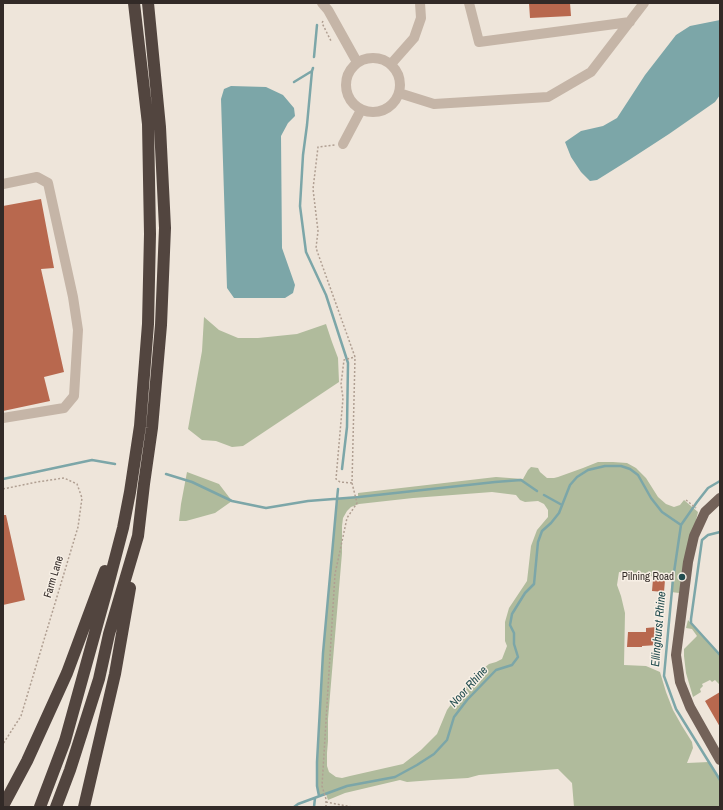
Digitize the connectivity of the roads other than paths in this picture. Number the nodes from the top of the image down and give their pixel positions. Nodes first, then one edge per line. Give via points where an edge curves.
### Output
1 (134, 3) edge
2 (148, 3) edge
3 (322, 3) edge
4 (420, 3) edge
5 (468, 3) edge
6 (644, 3) edge
7 (630, 22) junction
8 (357, 62) junction
9 (391, 64) junction
10 (399, 93) junction
11 (361, 110) junction
12 (343, 144) road end
13 (3, 184) edge
14 (3, 418) edge
15 (130, 492) junction
16 (718, 500) edge
17 (138, 536) junction
18 (720, 760) edge
19 (3, 806) edge
20 (40, 807) edge
21 (56, 807) edge
22 (84, 807) edge

1 - 15 highway via 148,124 150,234 148,332 140,426
2 - 17 highway via 160,127 165,228 161,325 153,420
3 - 8 street
4 - 9 street via 421,18 414,38
5 - 7 street via 479,42
6 - 7 street
7 - 10 street via 591,72 548,97 434,104
8 - 9 street via 374,57
8 - 11 street via 347,74 345,83 349,99
9 - 10 street via 399,77
10 - 11 street via 395,101 380,112
11 - 12 street
13 - 14 street via 37,177 48,183 78,330 74,396 64,408
15 - 19 highway via 104,573 67,673 27,761
15 - 20 highway via 106,593 64,741
16 - 18 main road via 705,512 694,536 688,562 676,655 680,682 690,707
17 - 21 highway via 99,679
17 - 22 highway via 115,674

